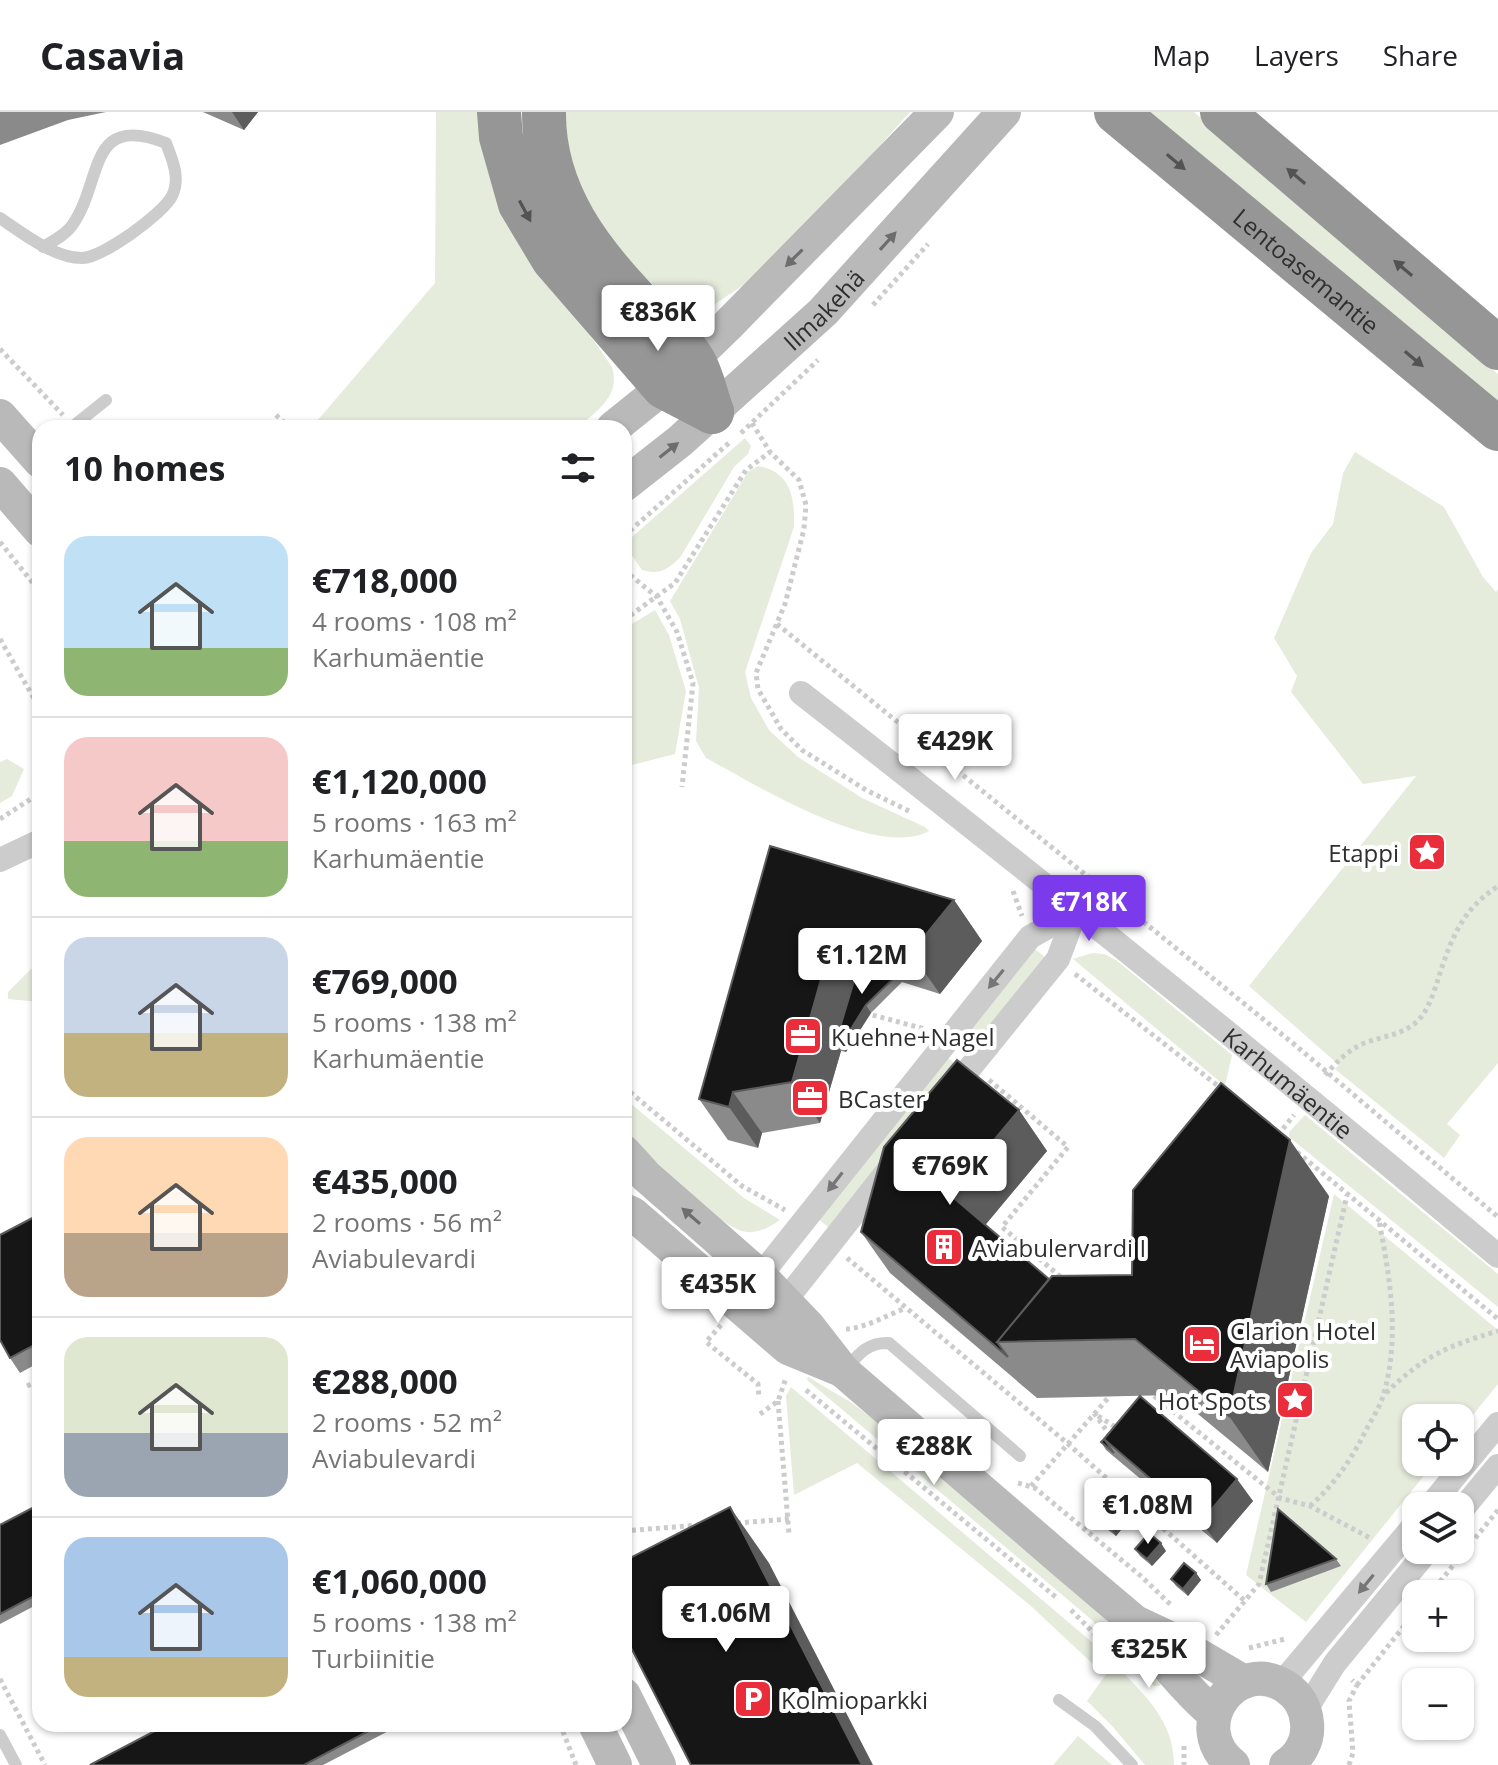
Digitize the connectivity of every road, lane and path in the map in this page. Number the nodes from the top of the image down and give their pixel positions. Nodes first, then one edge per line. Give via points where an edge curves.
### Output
1 (499, 112) edge
2 (544, 112) edge
3 (1004, 112) edge
4 (1116, 112) edge
5 (1230, 117) edge
6 (932, 118) edge
7 (0, 218) edge
8 (43, 247) junction
9 (1498, 348) edge
10 (0, 349) edge
11 (678, 373) junction
12 (106, 400) dead end
13 (276, 415) dead end
14 (0, 416) edge
15 (732, 418) junction
16 (66, 420) edge
17 (81, 420) edge
18 (281, 420) edge
19 (622, 420) edge
20 (1498, 429) edge
21 (23, 470) edge
22 (632, 480) edge
23 (32, 502) edge
24 (0, 542) edge
25 (632, 577) edge
26 (32, 582) edge
27 (657, 597) junction
28 (632, 614) edge
29 (777, 624) dead end
30 (0, 639) edge
31 (801, 693) dead end
32 (32, 695) edge
33 (682, 787) dead end
34 (32, 798) edge
35 (0, 819) edge
36 (32, 845) edge
37 (0, 860) edge
38 (1498, 886) edge
39 (1076, 911) junction
40 (1058, 959) junction
41 (861, 1012) edge
42 (925, 1029) dead end
43 (1327, 1073) junction
44 (988, 1079) dead end
45 (1225, 1092) edge
46 (632, 1094) edge
47 (933, 1114) edge
48 (1270, 1129) edge
49 (905, 1150) edge
50 (632, 1168) edge
51 (1347, 1195) junction
52 (632, 1214) edge
53 (1498, 1217) edge
54 (1379, 1220) junction
55 (801, 1224) junction
56 (1498, 1256) edge
57 (838, 1266) dead end
58 (760, 1276) junction
59 (1069, 1285) edge
60 (785, 1301) junction
61 (906, 1308) junction
62 (751, 1315) junction
63 (1498, 1319) edge
64 (840, 1326) dead end
65 (717, 1329) dead end
66 (1498, 1331) edge
67 (843, 1371) junction
68 (32, 1384) edge
69 (27, 1386) dead end
70 (1384, 1395) junction
71 (1154, 1396) edge
72 (1109, 1397) dead end
73 (759, 1398) dead end
74 (778, 1401) junction
75 (1094, 1413) junction
76 (760, 1414) dead end
77 (1498, 1424) edge
78 (1125, 1434) edge
79 (1067, 1443) junction
80 (1117, 1444) edge
81 (1020, 1456) dead end
82 (1498, 1466) edge
83 (1031, 1486) dead end
84 (1442, 1492) edge
85 (1474, 1495) edge
86 (1280, 1498) junction
87 (1310, 1506) junction
88 (1498, 1510) edge
89 (789, 1519) junction
90 (726, 1523) edge
91 (711, 1524) edge
92 (632, 1530) edge
93 (789, 1534) dead end
94 (1402, 1540) edge
95 (1377, 1541) dead end
96 (1416, 1564) edge
97 (1441, 1580) edge
98 (1246, 1602) junction
99 (1135, 1622) junction
100 (1402, 1629) edge
101 (1210, 1642) dead end
102 (0, 1679) edge
103 (1140, 1680) dead end
104 (1244, 1682) junction
105 (1281, 1684) junction
106 (1357, 1685) dead end
107 (1059, 1700) dead end
108 (632, 1711) edge
109 (1305, 1711) junction
110 (1214, 1714) junction
111 (563, 1732) edge
112 (599, 1732) edge
113 (0, 1735) edge
114 (1183, 1741) dead end
115 (16, 1765) edge
116 (45, 1765) edge
117 (576, 1765) edge
118 (615, 1765) edge
119 (659, 1765) edge
120 (1132, 1765) edge
121 (1184, 1765) edge
122 (1231, 1765) edge
123 (1286, 1765) edge

1 -> 11 highway via 520,204 553,259
2 - 11 highway via 547,157 556,188 593,249 634,298
15 -> 3 street, Ilmakehä
4 -> 20 highway, Lentoasemantie
9 -> 5 highway
6 -> 11 street
7 - 8 lane
8 - 8 lane via 83,258 142,227 172,196 176,171 166,143 146,134 120,134 101,151 86,201 71,227
10 - 16 path
11 - 15 highway
11 - 19 street
12 - 17 lane
13 - 18 path
14 - 21 street
22 -> 15 street, Ilmakehä
15 - 27 path via 770,452 746,470 690,563
21 - 23 street
24 - 26 path
25 - 27 path
27 - 28 path
27 - 33 path via 677,632 693,683
29 - 43 path
30 - 32 path
31 - 39 street, Karhumäentie
34 - 35 path
36 - 37 street
38 - 43 path via 1456,927 1423,1014 1393,1036 1348,1051
39 - 40 street
39 -> 55 street via 1030,937
39 - 56 street, Karhumäentie
40 - 45 path
40 - 47 street
41 - 42 path
43 - 53 path
44 - 59 path via 1068,1147 1002,1227
46 - 55 path via 742,1186
48 - 51 path
49 - 60 street
58 -> 50 street
51 - 54 path
51 - 86 path
52 - 62 street
54 - 63 path
54 - 70 path via 1393,1321
55 - 58 street
57 - 61 path via 844,1256
58 - 60 street
58 - 62 street
60 - 62 street
60 - 67 street
61 - 64 path via 861,1327
61 - 79 path
62 - 67 street via 788,1348
65 - 73 path via 706,1342 758,1384
66 - 70 path via 1429,1356
67 - 81 lane via 864,1348 889,1343
67 - 99 street
68 - 69 path
70 - 87 path via 1352,1458
71 - 86 path
72 - 75 path
74 - 76 path
74 - 89 path
74 - 103 path via 787,1374 1073,1612
75 - 78 path
75 - 79 path
75 - 80 path
77 - 84 street
79 - 83 path
79 - 98 path
82 - 85 street
86 - 87 path
86 - 98 path via 1259,1584
87 - 95 path
88 - 97 path
89 - 90 path
89 - 93 path
91 - 92 path
94 -> 105 street
96 - 109 street via 1335,1663
98 - 101 path
99 - 104 street
99 - 110 street via 1160,1659
100 - 106 path
102 - 116 path
104 - 105 street
104 - 110 street via 1220,1700
105 - 109 street
107 - 120 lane via 1095,1726
108 - 119 street
109 - 123 street via 1303,1746
110 - 122 street via 1213,1736
111 - 117 path
112 - 118 street
113 - 115 lane
114 - 121 path

